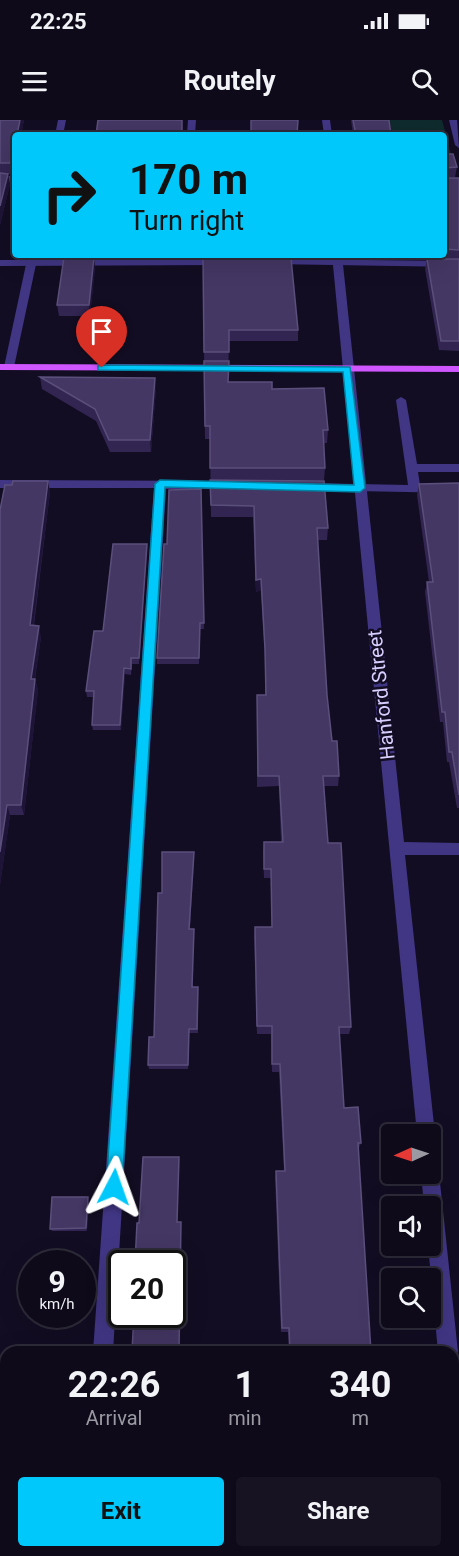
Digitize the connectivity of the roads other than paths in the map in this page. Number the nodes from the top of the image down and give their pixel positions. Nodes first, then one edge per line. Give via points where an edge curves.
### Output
1 (453, 120) edge
2 (459, 145) edge
3 (32, 259) edge
4 (185, 259) edge
5 (337, 259) edge
6 (229, 262) edge
7 (262, 262) edge
8 (0, 263) edge
9 (459, 264) edge
10 (4, 367) edge
11 (347, 369) junction
12 (459, 369) edge
13 (400, 400) dead end
14 (412, 468) junction
15 (459, 468) edge
16 (0, 484) edge
17 (160, 484) junction
18 (242, 486) edge
19 (288, 487) edge
20 (360, 488) junction
21 (415, 489) junction
22 (459, 489) edge
23 (397, 848) junction
24 (459, 849) edge
25 (425, 1124) edge
26 (431, 1184) edge
27 (103, 1346) edge
28 (447, 1346) edge

1 - 2 street
3 - 4 street
3 - 8 street
3 - 10 street
4 - 6 street
5 - 7 street
5 - 9 street
5 - 11 street, Hanford Street
10 - 11 main road
11 - 12 main road
11 - 20 street, Hanford Street
13 - 14 street
14 - 15 street
14 - 21 street
16 - 17 street
17 - 18 street
17 - 27 street
19 - 20 street
20 - 21 street
20 - 23 street, Hanford Street
21 - 22 street
23 - 24 street
23 - 25 street, Hanford Street
26 - 28 street

